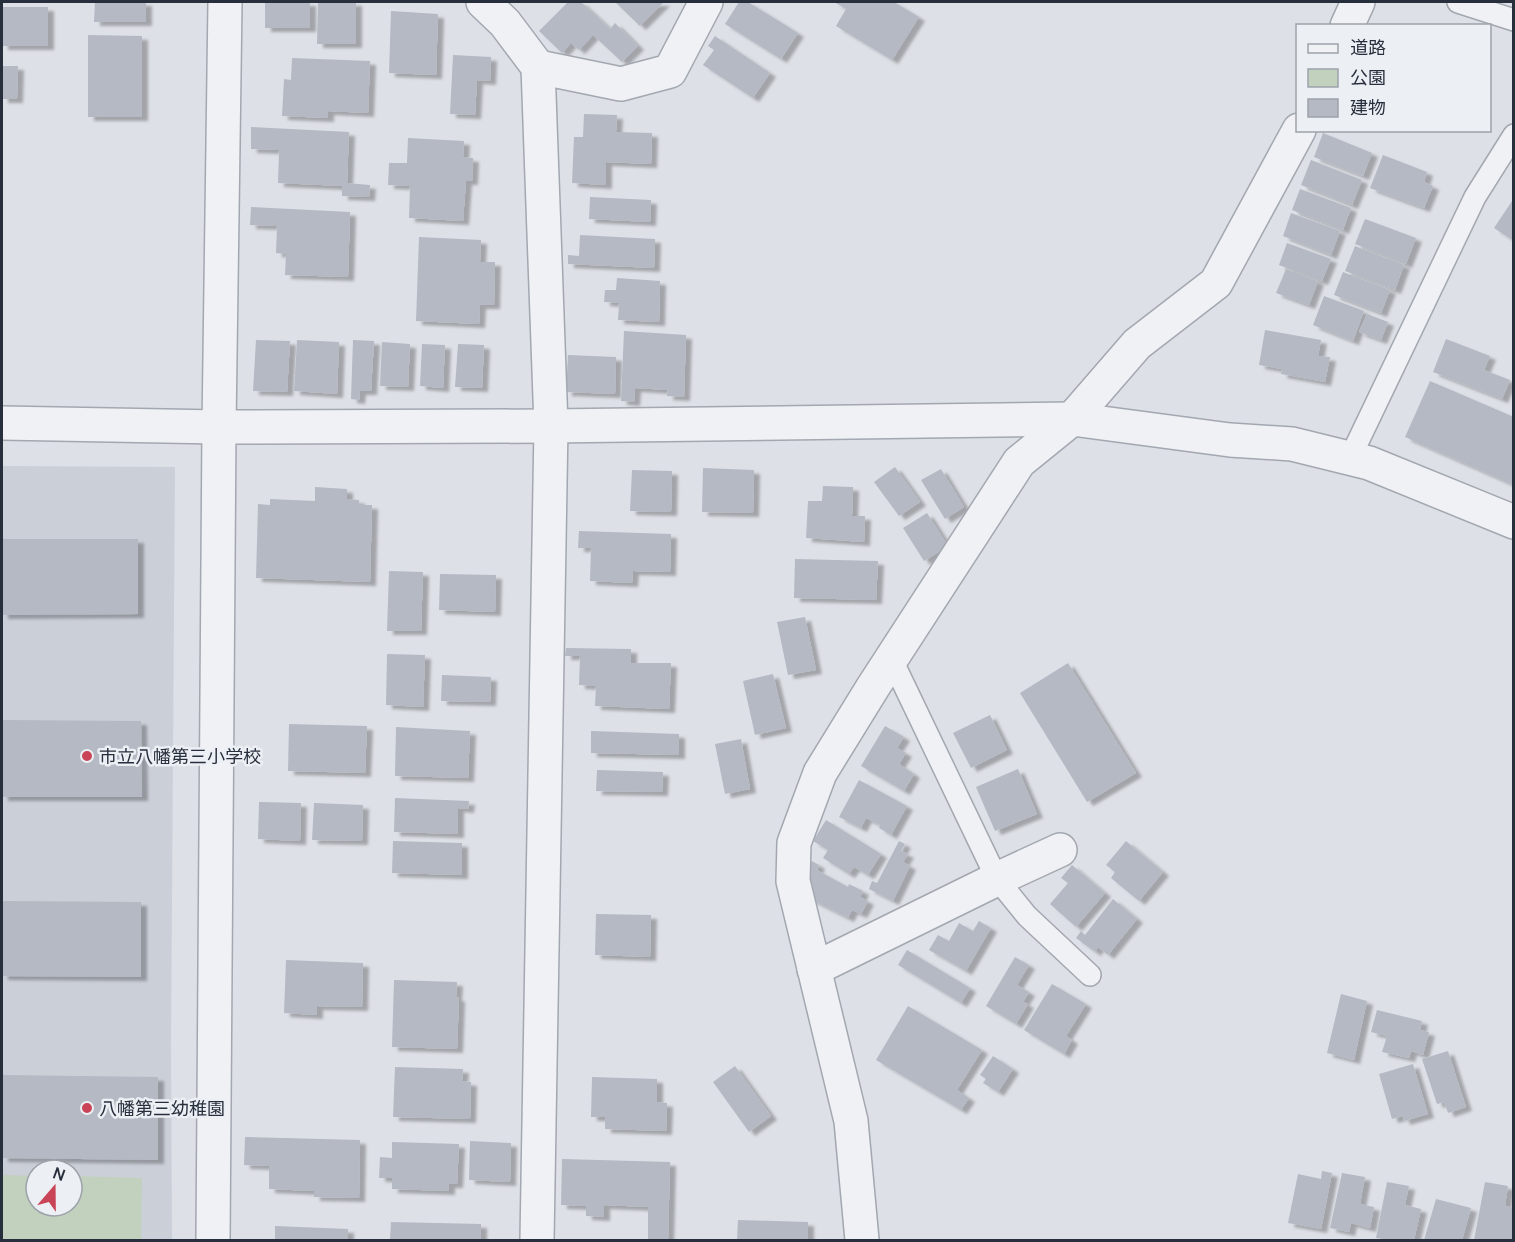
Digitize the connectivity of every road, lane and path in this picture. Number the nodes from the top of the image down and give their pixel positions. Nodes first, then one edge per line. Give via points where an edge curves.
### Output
1 (225, 2) edge
2 (483, 2) edge
3 (706, 2) edge
4 (1358, 2) edge
5 (1458, 2) edge
6 (1514, 20) edge
7 (1348, 24) edge
8 (538, 67) junction
9 (1298, 132) edge
10 (1514, 135) edge
11 (1072, 419) junction
12 (2, 423) edge
13 (551, 426) junction
14 (219, 427) junction
15 (1350, 458) junction
16 (1514, 522) edge
17 (891, 658) junction
18 (1060, 850) dead end
19 (997, 879) junction
20 (814, 969) junction
21 (1090, 975) dead end
22 (213, 1240) edge
23 (537, 1240) edge
24 (862, 1240) edge

1 - 14 street
2 - 8 street via 505,23
3 - 8 street via 670,72 621,84
4 - 7 street
5 - 6 lane
8 - 13 street
9 - 11 street via 1216,283 1137,344
10 - 15 lane via 1475,197
11 - 13 street
11 - 15 street via 1230,440 1292,444
11 - 17 street via 1019,462
12 - 14 street
13 - 14 street
13 - 23 street
14 - 22 street
15 - 16 street
17 - 19 lane
17 - 20 street via 820,773 794,843 793,881
18 - 19 street
19 - 20 street
19 - 21 lane via 1027,916
20 - 24 street via 851,1121

